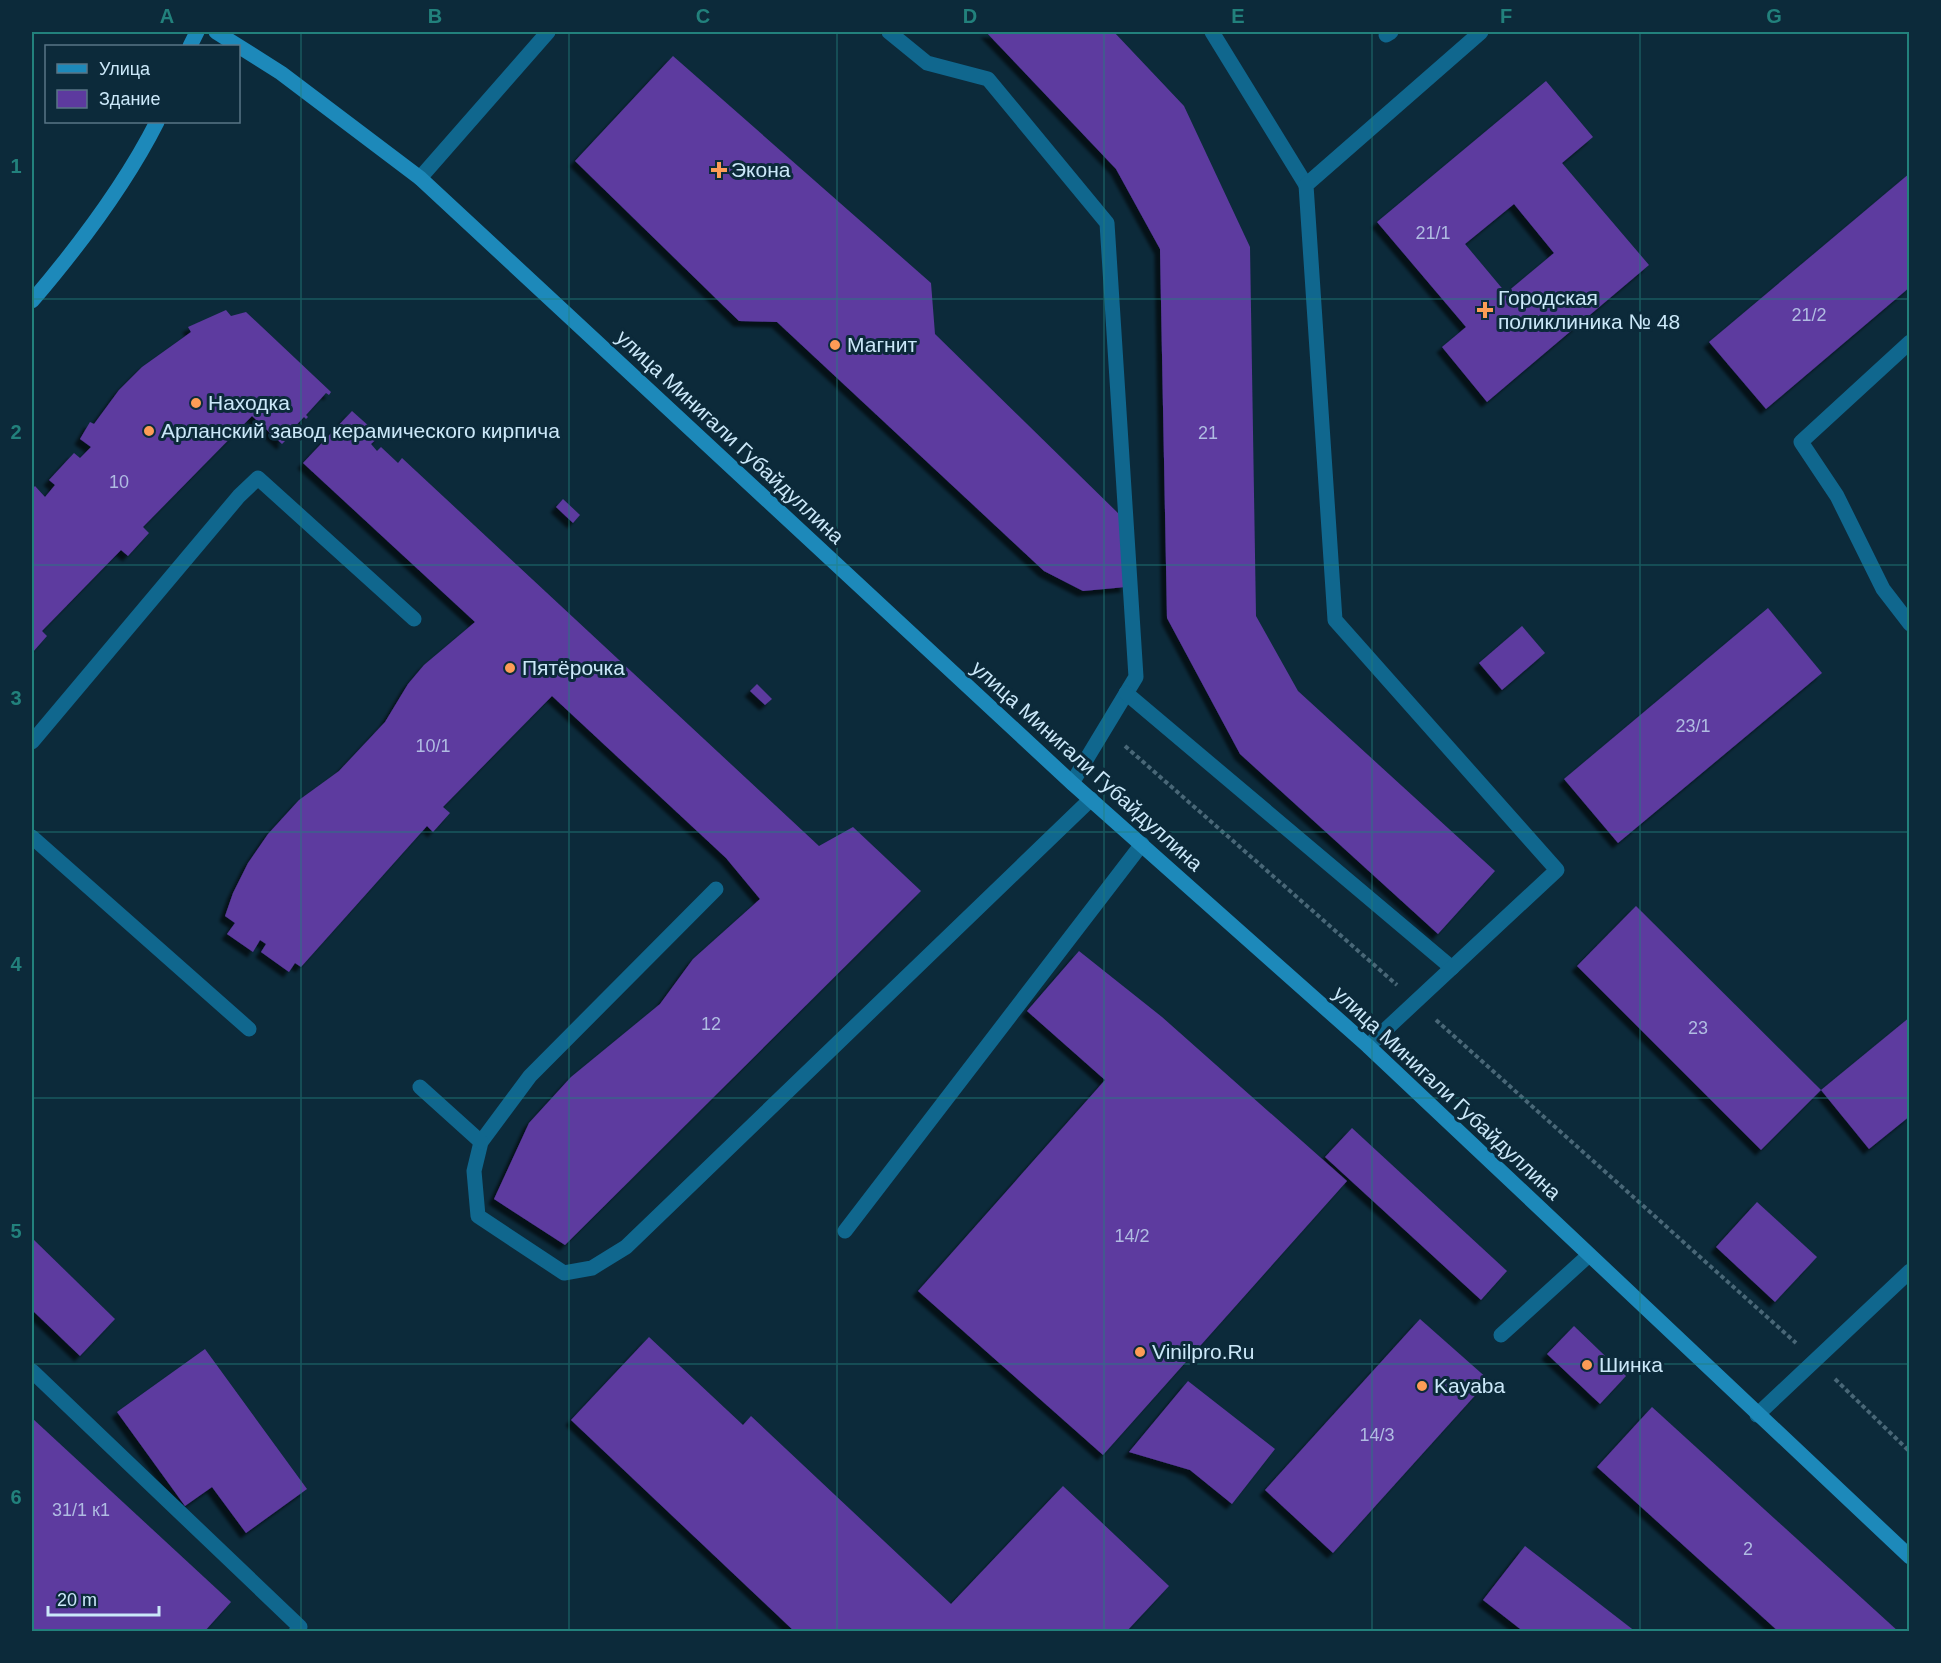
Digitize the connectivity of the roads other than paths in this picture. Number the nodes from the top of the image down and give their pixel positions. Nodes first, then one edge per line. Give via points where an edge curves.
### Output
1 (216, 32) edge
2 (548, 32) edge
3 (889, 32) edge
4 (1212, 32) edge
5 (1481, 32) edge
6 (236, 45) edge
7 (240, 47) edge
8 (156, 123) edge
9 (420, 178) junction
10 (1306, 185) junction
11 (32, 301) edge
12 (1910, 342) edge
13 (414, 619) dead end
14 (1910, 624) edge
15 (1126, 693) junction
16 (32, 742) edge
17 (1072, 783) junction
18 (1091, 799) junction
19 (32, 837) edge
20 (1142, 844) junction
21 (716, 889) dead end
22 (1452, 968) junction
23 (249, 1029) dead end
24 (1368, 1046) junction
25 (420, 1087) dead end
26 (482, 1143) junction
27 (845, 1232) dead end
28 (1589, 1255) junction
29 (1910, 1271) edge
30 (1501, 1335) dead end
31 (32, 1371) edge
32 (1757, 1415) junction
33 (1910, 1557) edge
34 (296, 1632) edge

1 - 6 main road, улица Минигали Губайдуллина
2 - 9 lane
3 - 15 lane via 927,63 988,79 1107,223 1136,676
4 - 10 lane
5 - 10 lane
7 - 9 main road, улица Минигали Губайдуллина
8 - 11 main road via 137,160 78,245
9 - 17 main road, улица Минигали Губайдуллина
10 - 22 lane via 1335,620 1557,870
12 - 14 lane via 1801,442 1837,496 1883,589
13 - 16 lane via 258,478 239,495
15 - 17 lane
15 - 22 lane
17 - 18 main road, улица Минигали Губайдуллина
18 - 20 main road, улица Минигали Губайдуллина
18 - 26 lane via 626,1247 592,1268 564,1273 478,1216 474,1171
19 - 23 lane
20 - 24 main road, улица Минигали Губайдуллина
20 - 27 lane
21 - 26 lane via 530,1076
22 - 24 lane
24 - 28 main road, улица Минигали Губайдуллина
25 - 26 lane
28 - 30 lane
28 - 32 main road, улица Минигали Губайдуллина
29 - 32 lane
31 - 34 lane via 300,1627
32 - 33 main road, улица Минигали Губайдуллина

